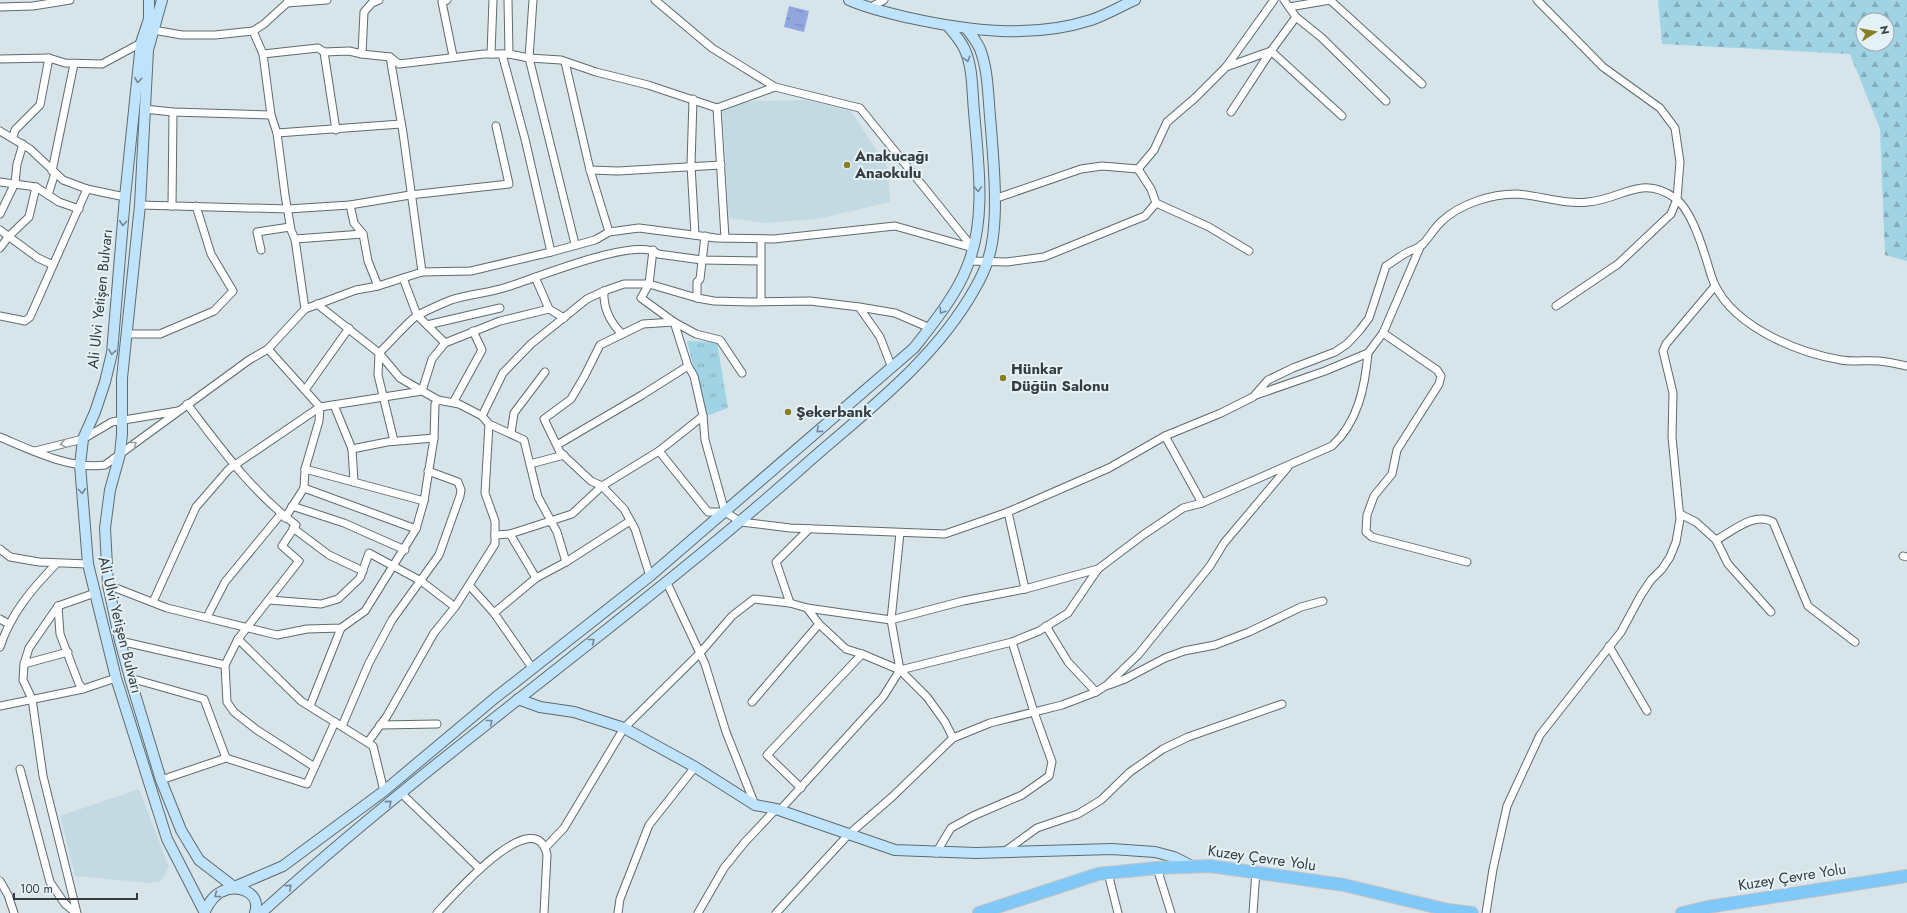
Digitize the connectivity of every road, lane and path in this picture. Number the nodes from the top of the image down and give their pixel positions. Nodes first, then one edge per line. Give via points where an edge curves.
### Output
1 (70, 0) edge
2 (149, 0) edge
3 (162, 0) edge
4 (327, 0) edge
5 (379, 0) edge
6 (447, 0) edge
7 (493, 0) edge
8 (508, 0) edge
9 (533, 0) edge
10 (655, 0) edge
11 (849, 0) edge
12 (884, 0) edge
13 (1135, 0) edge
14 (1274, 0) edge
15 (1284, 0) edge
16 (1537, 0) edge
17 (288, 2) edge
18 (0, 7) edge
19 (1289, 7) junction
20 (868, 8) junction
21 (1296, 17) junction
22 (948, 26) junction
23 (967, 29) junction
24 (153, 30) junction
25 (253, 31) junction
26 (141, 43) junction
27 (1271, 51) junction
28 (324, 52) junction
29 (263, 54) junction
30 (362, 54) junction
31 (491, 54) junction
32 (505, 54) junction
33 (453, 56) junction
34 (390, 57) junction
35 (49, 58) junction
36 (529, 58) junction
37 (0, 59) edge
38 (565, 62) junction
39 (74, 64) junction
40 (1226, 67) junction
41 (1422, 84) dead end
42 (775, 87) junction
43 (693, 99) junction
44 (1386, 101) dead end
45 (717, 108) junction
46 (144, 109) junction
47 (174, 112) junction
48 (1231, 112) dead end
49 (271, 115) junction
50 (1342, 116) dead end
51 (401, 124) junction
52 (496, 126) dead end
53 (336, 130) junction
54 (0, 131) edge
55 (277, 133) junction
56 (13, 137) junction
57 (23, 144) junction
58 (691, 165) junction
59 (721, 165) junction
60 (1138, 169) junction
61 (590, 170) junction
62 (53, 172) junction
63 (0, 182) edge
64 (15, 183) junction
65 (36, 187) junction
66 (87, 189) junction
67 (48, 195) junction
68 (410, 195) junction
69 (126, 197) junction
70 (994, 199) junction
71 (1677, 199) junction
72 (1156, 203) junction
73 (140, 205) junction
74 (350, 205) junction
75 (172, 206) junction
76 (196, 206) junction
77 (78, 209) junction
78 (288, 209) junction
79 (0, 214) edge
80 (290, 227) junction
81 (0, 230) edge
82 (609, 232) junction
83 (362, 234) junction
84 (695, 235) junction
85 (9, 236) junction
86 (705, 236) junction
87 (725, 238) junction
88 (295, 239) junction
89 (761, 239) junction
90 (575, 244) junction
91 (1421, 245) junction
92 (0, 248) edge
93 (973, 248) junction
94 (261, 250) dead end
95 (654, 250) junction
96 (1249, 251) dead end
97 (551, 252) junction
98 (702, 260) junction
99 (760, 260) junction
100 (969, 261) junction
101 (987, 262) junction
102 (53, 265) junction
103 (422, 272) junction
104 (535, 277) junction
105 (402, 278) junction
106 (649, 284) junction
107 (378, 286) junction
108 (1715, 286) junction
109 (604, 291) junction
110 (697, 298) junction
111 (761, 301) junction
112 (317, 304) junction
113 (1556, 306) dead end
114 (860, 307) junction
115 (500, 308) dead end
116 (305, 309) junction
117 (549, 309) junction
118 (418, 315) junction
119 (0, 316) edge
120 (564, 318) junction
121 (674, 322) junction
122 (427, 325) junction
123 (349, 328) junction
124 (930, 328) junction
125 (473, 331) junction
126 (1383, 333) junction
127 (126, 334) junction
128 (622, 334) junction
129 (445, 343) junction
130 (268, 349) junction
131 (379, 353) junction
132 (1368, 353) junction
133 (688, 366) junction
134 (1907, 366) edge
135 (892, 368) junction
136 (545, 372) dead end
137 (742, 373) dead end
138 (305, 390) junction
139 (422, 390) junction
140 (383, 397) junction
141 (1253, 397) junction
142 (438, 400) junction
143 (454, 402) junction
144 (187, 404) junction
145 (334, 405) junction
146 (320, 408) junction
147 (180, 411) junction
148 (482, 416) junction
149 (703, 416) junction
150 (123, 420) junction
151 (489, 424) junction
152 (511, 433) junction
153 (1165, 436) junction
154 (0, 437) edge
155 (434, 438) junction
156 (83, 439) junction
157 (394, 442) junction
158 (557, 445) junction
159 (352, 450) junction
160 (35, 451) junction
161 (659, 451) junction
162 (120, 454) junction
163 (564, 455) junction
164 (530, 464) junction
165 (80, 465) junction
166 (235, 466) junction
167 (1289, 466) junction
168 (305, 469) junction
169 (428, 471) junction
170 (354, 482) junction
171 (602, 486) junction
172 (304, 488) junction
173 (424, 501) junction
174 (1202, 503) junction
175 (292, 506) junction
176 (725, 512) junction
177 (1008, 512) junction
178 (1680, 514) junction
179 (283, 516) junction
180 (551, 521) junction
181 (630, 521) junction
182 (741, 522) junction
183 (293, 528) junction
184 (416, 529) junction
185 (809, 529) junction
186 (900, 533) junction
187 (510, 534) junction
188 (495, 535) junction
189 (1716, 540) junction
190 (405, 550) junction
191 (1, 551) edge
192 (566, 562) junction
193 (1467, 562) dead end
194 (56, 564) junction
195 (88, 564) junction
196 (394, 565) junction
197 (1098, 570) junction
198 (363, 571) junction
199 (650, 576) junction
200 (536, 578) junction
201 (421, 581) junction
202 (667, 583) junction
203 (108, 585) junction
204 (469, 585) junction
205 (1025, 589) junction
206 (95, 593) junction
207 (269, 600) junction
208 (1323, 601) dead end
209 (153, 602) junction
210 (790, 603) junction
211 (58, 606) junction
212 (455, 607) junction
213 (807, 608) junction
214 (1771, 612) dead end
215 (494, 613) junction
216 (207, 618) junction
217 (0, 619) edge
218 (891, 620) junction
219 (9, 624) junction
220 (819, 624) junction
221 (1046, 626) junction
222 (341, 628) junction
223 (247, 629) junction
224 (238, 639) junction
225 (120, 641) junction
226 (1012, 642) junction
227 (1855, 642) dead end
228 (0, 646) edge
229 (1609, 646) junction
230 (68, 652) junction
231 (700, 653) junction
232 (862, 654) junction
233 (24, 664) junction
234 (225, 665) junction
235 (533, 669) junction
236 (900, 670) junction
237 (116, 678) junction
238 (130, 678) junction
239 (1107, 685) junction
240 (83, 689) junction
241 (1096, 692) junction
242 (32, 699) junction
243 (518, 699) junction
244 (752, 702) dead end
245 (1282, 704) dead end
246 (0, 706) edge
247 (310, 706) junction
248 (1647, 711) dead end
249 (1034, 712) junction
250 (335, 722) junction
251 (437, 724) dead end
252 (342, 726) junction
253 (380, 726) junction
254 (624, 728) junction
255 (953, 738) junction
256 (368, 742) junction
257 (226, 758) junction
258 (314, 766) junction
259 (695, 766) junction
260 (20, 770) dead end
261 (161, 780) junction
262 (801, 788) junction
263 (384, 790) junction
264 (401, 793) junction
265 (755, 805) junction
266 (778, 810) junction
267 (848, 835) junction
268 (546, 847) junction
269 (936, 853) junction
270 (1002, 853) junction
271 (1192, 866) junction
272 (1157, 868) junction
273 (480, 869) junction
274 (1256, 871) junction
275 (1108, 873) junction
276 (1907, 876) edge
277 (0, 881) edge
278 (234, 887) junction
279 (1427, 909) edge
280 (205, 912) edge
281 (14, 913) edge
282 (77, 913) edge
283 (255, 913) edge
284 (260, 913) edge
285 (436, 913) edge
286 (544, 913) edge
287 (618, 913) edge
288 (698, 913) edge
289 (776, 913) edge
290 (979, 913) edge
291 (1118, 913) edge
292 (1171, 913) edge
293 (1253, 913) edge
294 (1472, 913) edge
295 (1486, 913) edge
296 (1682, 913) edge

1 - 18 street via 33,6
2 - 26 main road, Ali Ulvi Yetişen Bulvarı via 149,20
3 - 24 main road
4 - 17 street
5 - 30 street via 372,3 364,12
6 - 33 street via 442,2
7 - 31 street
8 - 32 street
9 - 36 street
10 - 42 street via 712,48
11 - 20 main road
12 - 20 street
13 - 23 main road via 1091,20 1061,27 1006,31
14 - 40 street
15 - 19 street
16 - 71 street via 1603,67 1660,108 1675,128 1680,162
17 - 25 street
19 - 21 street
19 - 41 street via 1330,0
20 - 22 main road
21 - 27 street
21 - 44 street via 1322,38
22 - 23 main road
22 -> 93 main road via 965,49 969,64 978,196
23 - 70 main road via 981,51 986,76
24 - 25 street via 182,35
24 - 46 main road via 148,50
25 - 29 street
26 - 39 street via 102,64
26 -> 69 main road, Ali Ulvi Yetişen Bulvarı
27 - 40 street
27 - 48 street
27 - 50 street
28 - 29 street via 318,48
28 - 30 street via 350,51
28 - 53 street
29 - 49 street
30 - 34 street
31 - 32 street
31 - 33 street
32 - 36 street
32 - 97 street
33 - 34 street via 399,64
34 - 51 street
35 - 37 street
35 - 39 street
35 - 56 street via 40,105 16,130
36 - 38 street
36 - 90 street
38 - 43 street
38 - 61 street
39 - 62 street
40 - 60 street via 1167,122 1154,150
42 - 45 street
42 - 93 street via 860,108
43 - 45 street
43 - 58 street
45 - 59 street
46 - 47 street
46 - 73 main road
47 - 49 street
47 - 75 street
49 - 55 street
51 - 53 street
51 - 68 street
52 - 68 street via 509,184
53 - 55 street
54 - 56 street
55 - 78 street
56 - 57 street
57 - 62 street
57 - 64 street
58 - 59 street
58 - 61 street via 618,171
58 - 84 street
59 - 87 street
60 - 70 street via 1102,166 1081,169
60 - 72 street via 1151,189
61 - 82 street
62 - 66 street via 63,180
62 - 67 street
63 - 64 street
64 - 65 street
64 - 79 street
65 - 67 street
65 - 85 street via 28,217
66 - 69 street
66 - 77 street
67 - 77 street
68 - 74 street
68 - 103 street
69 -> 156 main road, Ali Ulvi Yetişen Bulvarı via 112,353 103,390
70 - 101 main road via 993,232
71 - 91 street via 1659,189 1646,187 1632,188 1587,203 1516,194 1495,196 1455,211 1439,224
71 - 108 street via 1697,232
71 - 113 street via 1671,214 1618,264
72 - 96 street via 1208,227
72 - 101 street via 1145,216 1044,256 1007,262
73 - 75 street
73 - 127 main road
74 - 78 street
74 - 83 street via 354,223
75 - 76 street
76 - 78 street
76 - 127 street via 211,254 233,291 214,311 160,334
77 - 102 street
78 - 80 street
80 - 88 street
80 - 94 street via 257,232
81 - 85 street
82 - 84 street via 640,228
82 - 90 street via 595,240
83 - 88 street
83 - 107 street
84 - 86 street
85 - 92 street
85 - 102 street via 38,258
86 - 87 street
86 - 98 street
87 - 89 street
88 - 116 street
89 - 93 street via 895,226
89 - 99 street
90 - 97 street
91 - 126 street
91 - 141 street via 1386,266 1369,318 1347,344 1335,352 1268,380
93 - 100 main road
95 - 98 street via 658,254
95 - 104 street via 634,249 615,252
95 - 106 street
97 - 103 street via 471,271
98 - 99 street
98 - 110 street via 700,279 697,282
99 - 111 street
100 - 101 street
100 -> 124 main road
101 - 182 main road via 976,287 939,342 907,374
102 - 119 street via 26,321
103 - 105 street
104 - 117 street
104 - 118 street via 508,287 451,300
105 - 107 street
105 - 118 street
106 - 109 street via 624,284
106 - 110 street
106 - 121 street via 641,298
107 - 112 street via 356,290
108 - 134 street via 1731,308 1771,337 1826,357
108 - 178 street via 1666,344 1663,351 1673,393 1672,437
109 - 120 street via 587,299
109 - 128 street via 604,304 614,327
110 - 111 street
111 - 114 street via 810,301
112 - 116 street
112 - 123 street
114 - 124 street via 895,313
114 - 135 street via 880,337
115 - 122 street
116 - 130 street
117 - 120 street
117 - 125 street via 500,321
118 - 122 street
118 - 131 street
120 - 148 street via 531,344 503,373
121 - 128 street via 643,324
121 - 133 street
121 - 137 street via 696,334 720,340
122 - 129 street
123 - 131 street
123 - 138 street
124 - 135 main road via 914,348
125 - 129 street
125 - 143 street via 482,350
126 - 132 street
126 - 193 street via 1437,370 1441,376 1439,384 1397,450 1392,474 1374,496 1367,515 1366,532 1372,537
127 - 150 main road via 122,378
128 - 158 street via 600,345 571,399 544,419
129 - 139 street via 432,360
130 - 138 street
130 - 144 street
131 - 139 street via 400,378
131 - 140 street via 378,375
132 - 141 street
132 - 167 street via 1361,396 1352,421 1343,436 1332,446
133 - 149 street via 694,376
133 - 158 street
135 -> 176 main road
136 - 152 street via 514,413
138 - 146 street
139 - 140 street
139 - 142 street
140 - 145 street
140 - 157 street
141 - 153 street via 1222,413
142 - 143 street
142 - 155 street via 435,404
143 - 148 street
144 - 147 street
144 - 166 street
145 - 146 street
145 - 159 street
146 - 166 street
146 - 168 street via 319,421
147 - 150 street
162 -> 147 street
148 - 151 street
149 - 161 street
149 - 176 street via 706,440
150 - 156 street via 112,422
150 - 162 main road
151 - 152 street
151 - 188 street via 485,493 495,521
152 - 164 street via 524,440
153 - 174 street
153 - 177 street via 1109,468
154 - 160 street
155 - 157 street
155 - 169 street
156 -> 160 street
156 - 165 main road, Ali Ulvi Yetişen Bulvarı
157 - 159 street
158 - 163 street
159 - 170 street
160 - 165 street
161 - 171 street
161 - 176 street via 708,512
162 - 165 street via 105,465
162 - 203 main road via 105,528
163 - 164 street
163 - 171 street via 591,481
164 - 180 street via 538,497
165 -> 195 main road, Ali Ulvi Yetişen Bulvarı
166 - 179 street
166 - 209 street via 229,469 196,507
167 - 174 street via 1222,492
167 - 239 street via 1224,543 1210,566 1138,656
168 - 170 street
168 - 172 street
169 - 173 street
169 - 201 street via 458,482 461,490 439,555
170 - 173 street
171 - 180 street via 572,514
171 - 181 street via 624,510
172 - 175 street
172 - 184 street
173 - 184 street
174 - 197 street via 1183,508
175 - 179 street
175 - 190 street via 344,523
176 - 182 street
176 - 199 main road
177 - 186 street via 945,534
177 - 205 street
178 - 189 street via 1696,522
178 - 229 street via 1680,528 1670,557 1650,580 1621,632
179 - 183 street via 296,525
179 - 216 street via 225,582
180 - 187 street
180 - 192 street
181 - 192 street
181 - 199 street
182 - 185 street
182 - 202 main road
183 - 198 street via 329,555
183 - 207 street via 282,546 299,561
184 - 190 street
185 - 186 street
185 - 210 street via 776,562
186 - 218 street
187 - 188 street
187 - 200 street
188 - 204 street via 495,544
189 - 214 street via 1728,564
189 - 227 street via 1743,523 1767,519 1773,522 1808,606
190 - 196 street
191 - 194 street via 10,557
192 - 200 street
194 - 195 street
194 - 219 street via 30,590
195 - 206 main road, Ali Ulvi Yetişen Bulvarı
196 - 198 street via 369,553
196 - 201 street
196 - 222 street via 365,611
197 - 205 street
197 - 221 street via 1068,613
198 - 207 street via 360,578 338,599 322,604
199 - 235 main road
200 - 215 street
201 - 212 street
201 - 252 street via 392,620 369,663
202 - 231 street
243 -> 202 main road
203 - 209 street
203 - 225 main road
204 - 212 street
204 - 215 street
205 - 218 street via 963,601
206 - 211 street
206 - 237 main road, Ali Ulvi Yetişen Bulvarı
207 - 223 street
208 - 239 street via 1301,607 1215,645 1165,658 1125,679
209 - 216 street
210 - 213 street
210 - 231 street via 754,599 732,616
211 - 230 street via 60,634
211 - 233 street via 29,648
212 - 253 street via 434,633
213 - 218 street
213 - 220 street
215 - 235 street
216 - 223 street
217 - 219 street
218 - 236 street
219 - 228 street
220 - 232 street via 846,649
220 - 244 street
221 - 226 street
221 - 241 street via 1068,662
222 - 223 street via 277,635
222 - 247 street
223 - 224 street
224 - 234 street
224 - 247 street
225 - 234 street
225 - 238 main road
226 - 236 street
226 - 249 street
229 - 248 street
229 - 295 street via 1540,735 1507,806
230 - 233 street
230 - 240 street
231 - 254 street
231 - 265 street via 726,732
232 - 236 street
232 - 262 street via 767,755
233 - 242 street via 23,680
234 - 258 street via 228,702 234,712 257,730
235 - 263 main road
236 - 255 street via 927,697
236 - 262 street via 883,697
237 - 240 street
237 - 280 main road, Ali Ulvi Yetişen Bulvarı via 166,839
238 - 257 street via 204,699
238 - 261 main road
239 - 241 street
240 - 242 street
241 - 249 street
242 - 246 street
242 - 282 street via 42,776
243 - 254 main road via 574,712
264 -> 243 main road
245 - 270 street via 1188,737 1163,750 1130,772 1101,800 1078,814 1037,828
247 - 250 street
249 - 255 street via 990,723
249 - 269 street via 1052,762 1050,776 1022,795 951,828
250 - 252 street
250 - 258 street
251 - 253 street
252 - 256 street
253 - 256 street
254 - 259 main road
254 - 268 street via 564,828
255 - 267 street
256 - 263 street via 373,746
257 - 258 street via 306,784
257 - 261 street
259 - 265 main road
259 - 287 street via 649,826 620,898
260 - 282 street via 50,882 66,904
261 - 278 main road via 181,830 199,860
262 - 266 street
263 - 278 main road via 283,866
264 - 273 street
284 -> 264 main road
265 - 266 main road
266 - 267 main road
266 - 288 street via 745,842 724,868
267 - 269 main road via 895,850
267 - 289 street
268 - 273 street via 540,840 530,837 519,840
268 - 286 street
269 - 270 main road
270 - 271 main road via 1112,850 1155,852 1174,857
271 - 272 main road, Kuzey Çevre Yolu
271 - 274 main road, Kuzey Çevre Yolu
272 - 275 main road, Kuzey Çevre Yolu
272 - 292 street
273 - 285 street
274 - 279 main road, Kuzey Çevre Yolu via 1344,885
274 - 293 street
275 - 290 main road, Kuzey Çevre Yolu via 1078,880
275 - 291 street
276 - 296 main road, Kuzey Çevre Yolu
277 - 281 street
278 -> 280 main road via 221,892 211,900
278 - 283 main road via 249,892 255,898
279 - 294 main road, Kuzey Çevre Yolu

